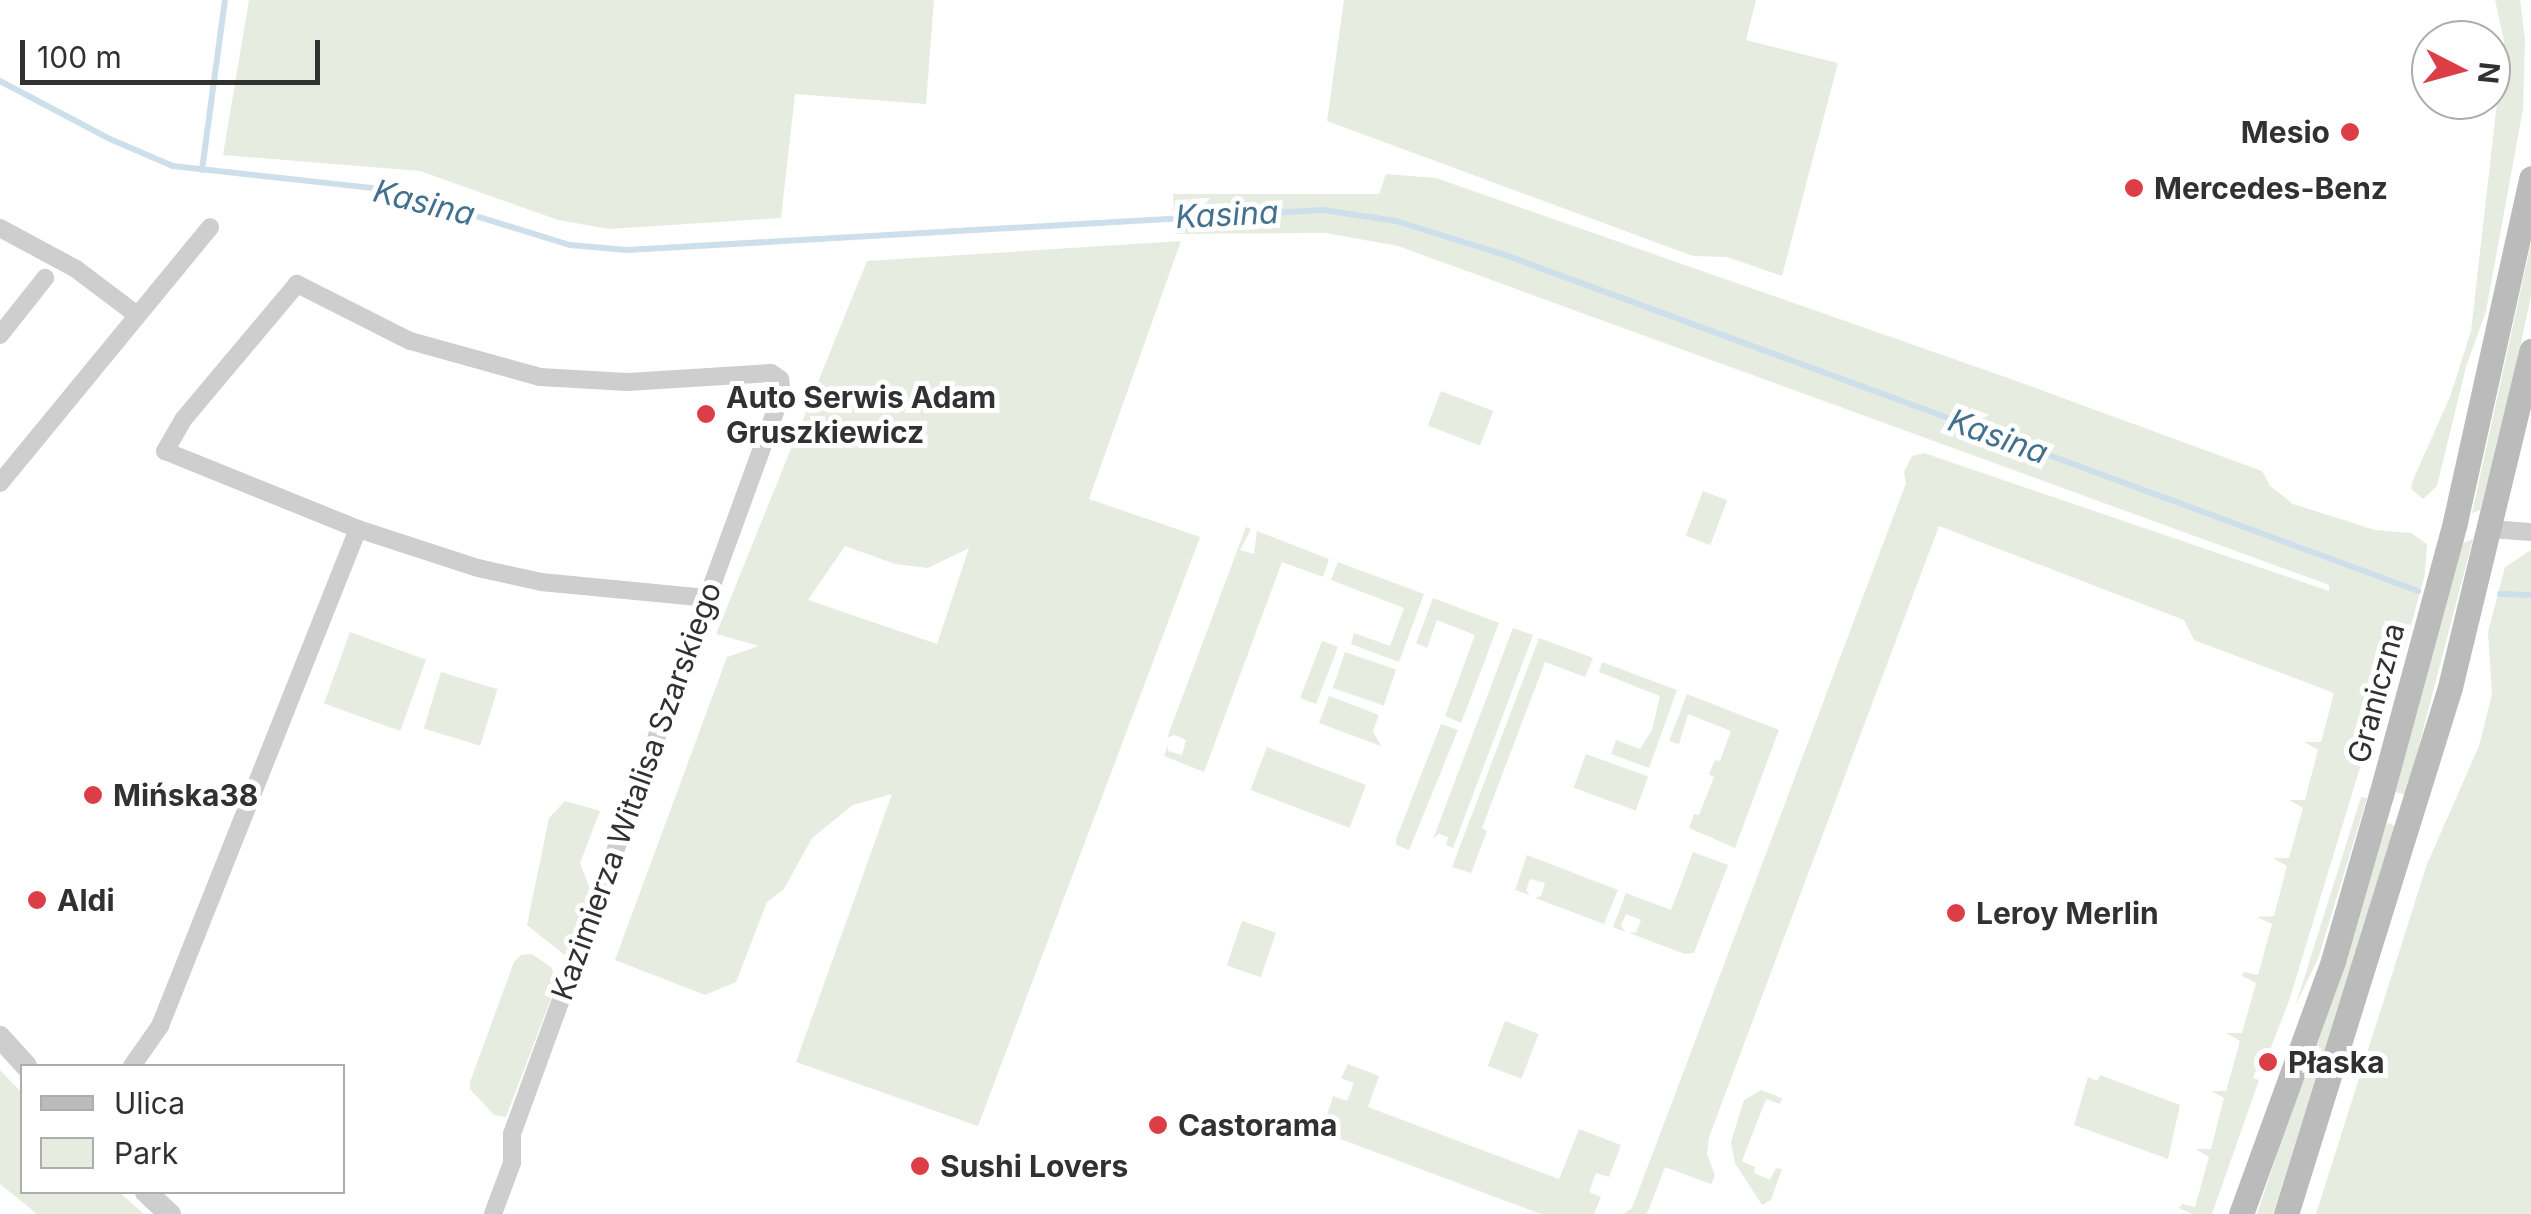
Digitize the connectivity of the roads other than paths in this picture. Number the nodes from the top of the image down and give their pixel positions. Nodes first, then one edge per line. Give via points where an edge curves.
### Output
1 (2531, 178) edge
2 (210, 226) dead end
3 (0, 228) edge
4 (45, 278) dead end
5 (138, 315) junction
6 (0, 336) edge
7 (2531, 351) edge
8 (0, 483) edge
9 (358, 529) junction
10 (2491, 530) junction
11 (2531, 532) edge
12 (706, 598) junction
13 (0, 1037) edge
14 (24, 1064) edge
15 (133, 1064) edge
16 (148, 1194) edge
17 (170, 1214) edge
18 (493, 1214) edge
19 (2241, 1214) edge
20 (2286, 1214) edge

1 - 19 main road, Graniczna via 2456,522 2388,769 2332,961
2 - 5 street
3 - 5 street via 76,269
4 - 6 street
5 - 8 street
7 - 10 main road
9 - 12 street via 508,575
9 - 12 street, Kazimierza Witalisa Szarskiego via 165,451 183,420 297,284 410,341 540,377 627,382 770,373 780,379 782,392
9 - 15 street via 160,1026
10 - 11 street
10 - 20 main road via 2410,824
12 - 18 street, Kazimierza Witalisa Szarskiego via 512,1134 512,1163
13 - 14 street
16 - 17 street

